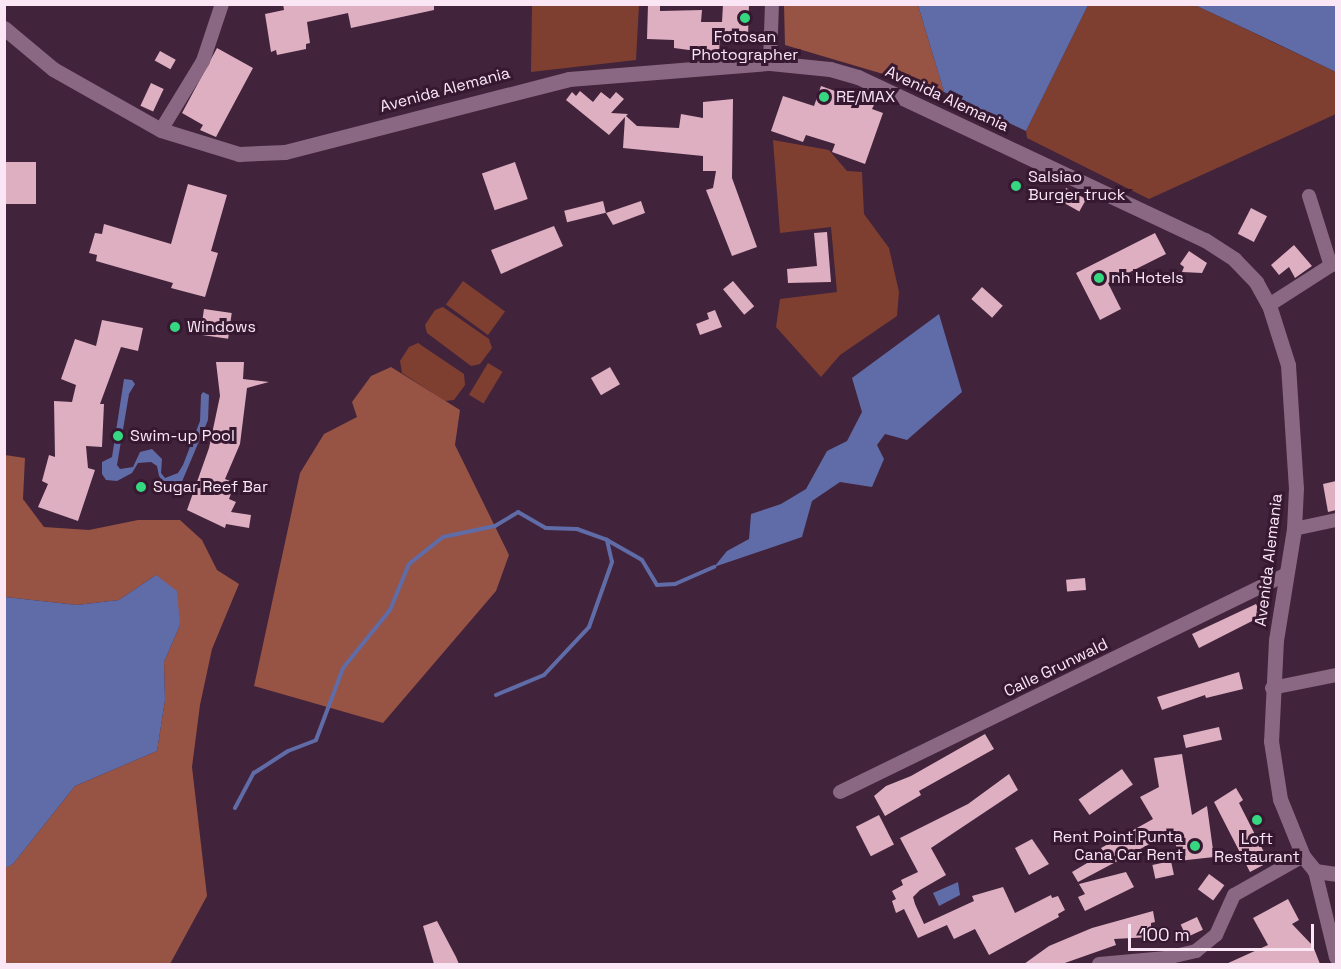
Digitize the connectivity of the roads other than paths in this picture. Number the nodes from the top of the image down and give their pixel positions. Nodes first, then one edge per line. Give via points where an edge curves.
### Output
1 (222, 4) edge
2 (771, 4) edge
3 (4, 28) edge
4 (770, 63) junction
5 (161, 130) junction
6 (1309, 196) dead end
7 (1334, 264) edge
8 (1269, 304) junction
9 (1336, 520) edge
10 (1294, 529) junction
11 (1286, 574) junction
12 (1336, 675) edge
13 (1272, 688) junction
14 (840, 792) dead end
15 (1304, 856) junction
16 (1315, 871) junction
17 (1336, 874) edge
18 (1336, 957) edge
19 (1099, 964) edge

1 - 5 street via 203,61
2 - 4 street
3 - 5 street, Avenida Alemania via 52,69
4 - 5 street, Avenida Alemania via 540,83 262,155 239,154
4 - 8 street, Avenida Alemania via 805,64 858,77 1205,240 1234,259 1256,282
6 - 7 street
7 - 8 street
8 - 10 street, Avenida Alemania via 1288,365 1296,478
9 - 10 street
10 - 11 street, Avenida Alemania
11 - 13 street, Avenida Alemania
11 - 14 street, Calle Grunwald
12 - 13 street
13 - 15 street, Avenida Alemania via 1271,741 1280,799
15 - 16 street, Avenida Alemania
15 - 19 street via 1234,895 1216,935 1196,951
16 - 17 street
16 - 18 street

